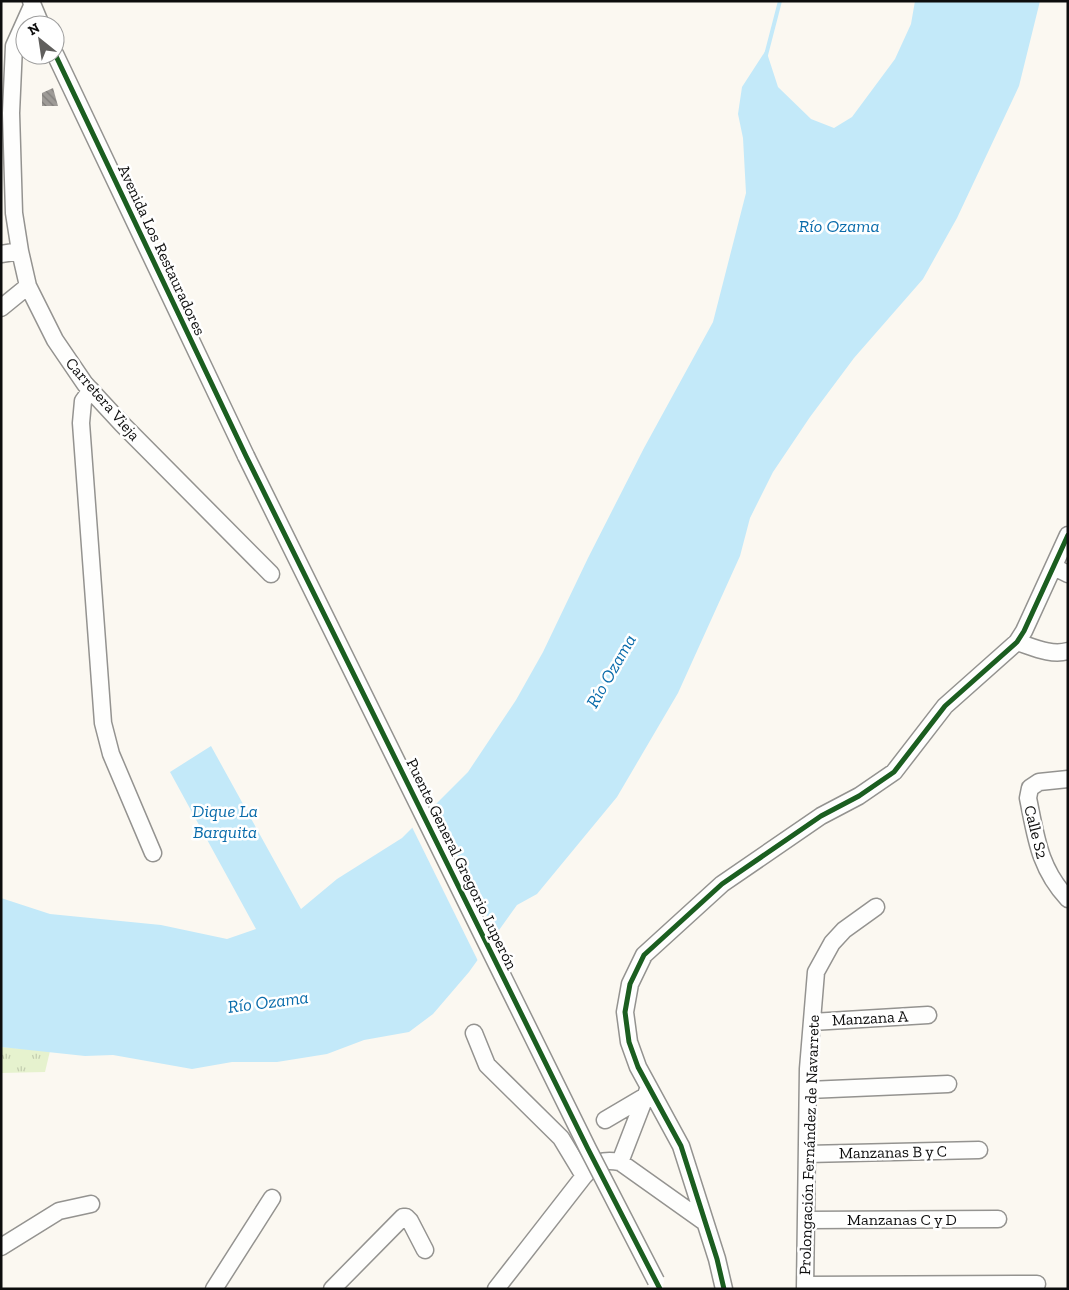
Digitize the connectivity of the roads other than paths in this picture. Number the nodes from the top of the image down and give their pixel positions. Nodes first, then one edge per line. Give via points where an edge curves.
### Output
1 (32, 4) edge
2 (60, 65) edge
3 (6, 114) edge
4 (20, 250) junction
5 (1, 254) edge
6 (28, 286) junction
7 (1, 308) edge
8 (91, 390) junction
9 (246, 456) joint
10 (1068, 535) edge
11 (1061, 570) edge
12 (270, 574) dead end
13 (1017, 642) junction
14 (1068, 651) edge
15 (1068, 779) edge
16 (153, 853) dead end
17 (1068, 899) edge
18 (876, 907) dead end
19 (928, 1015) dead end
20 (812, 1022) junction
21 (474, 1033) dead end
22 (948, 1084) dead end
23 (808, 1090) junction
24 (647, 1092) junction
25 (605, 1120) dead end
26 (979, 1150) dead end
27 (807, 1154) junction
28 (620, 1162) junction
29 (584, 1176) junction
30 (272, 1198) dead end
31 (91, 1204) dead end
32 (998, 1219) dead end
33 (806, 1220) junction
34 (704, 1221) junction
35 (1, 1247) edge
36 (425, 1250) dead end
37 (1037, 1284) dead end
38 (658, 1285) edge
39 (805, 1287) edge
40 (214, 1289) edge
41 (332, 1289) edge
42 (496, 1289) edge
43 (724, 1289) edge

1 - 3 street, Carretera Vieja via 14,46
2 - 9 street, Avenida Los Restauradores
3 - 4 street, Carretera Vieja
4 - 5 street
4 - 6 street, Carretera Vieja
6 - 7 street
6 - 8 street, Carretera Vieja via 59,347
8 - 12 street, Carretera Vieja
8 - 16 street via 83,401 81,423 103,723 110,754
9 - 38 street, Puente General Gregorio Luperón, bridge
10 - 11 street
11 - 13 street
13 - 14 street via 1043,651
13 - 24 street via 945,706 894,772 722,884 644,955 630,984 625,1012 629,1042
15 - 17 street, Calle S2 via 1039,782 1030,788 1028,798 1040,856 1049,875
18 - 20 street, Prolongación Fernández de Navarrete via 844,930 824,955 816,972
19 - 20 street, Manzana A
20 - 23 street, Prolongación Fernández de Navarrete
21 - 29 street via 487,1065 561,1138
22 - 23 street
23 - 27 street, Prolongación Fernández de Navarrete
24 - 25 street
24 - 28 street
24 - 34 street via 681,1146
26 - 27 street, Manzanas B y C
27 - 33 street, Prolongación Fernández de Navarrete
28 - 29 street via 604,1160
28 - 34 street
29 - 42 street
30 - 40 street
31 - 35 street via 59,1211
32 - 33 street, Manzanas C y D
33 - 39 street, Prolongación Fernández de Navarrete
34 - 43 street
36 - 41 street via 410,1220 402,1217
37 - 39 street

